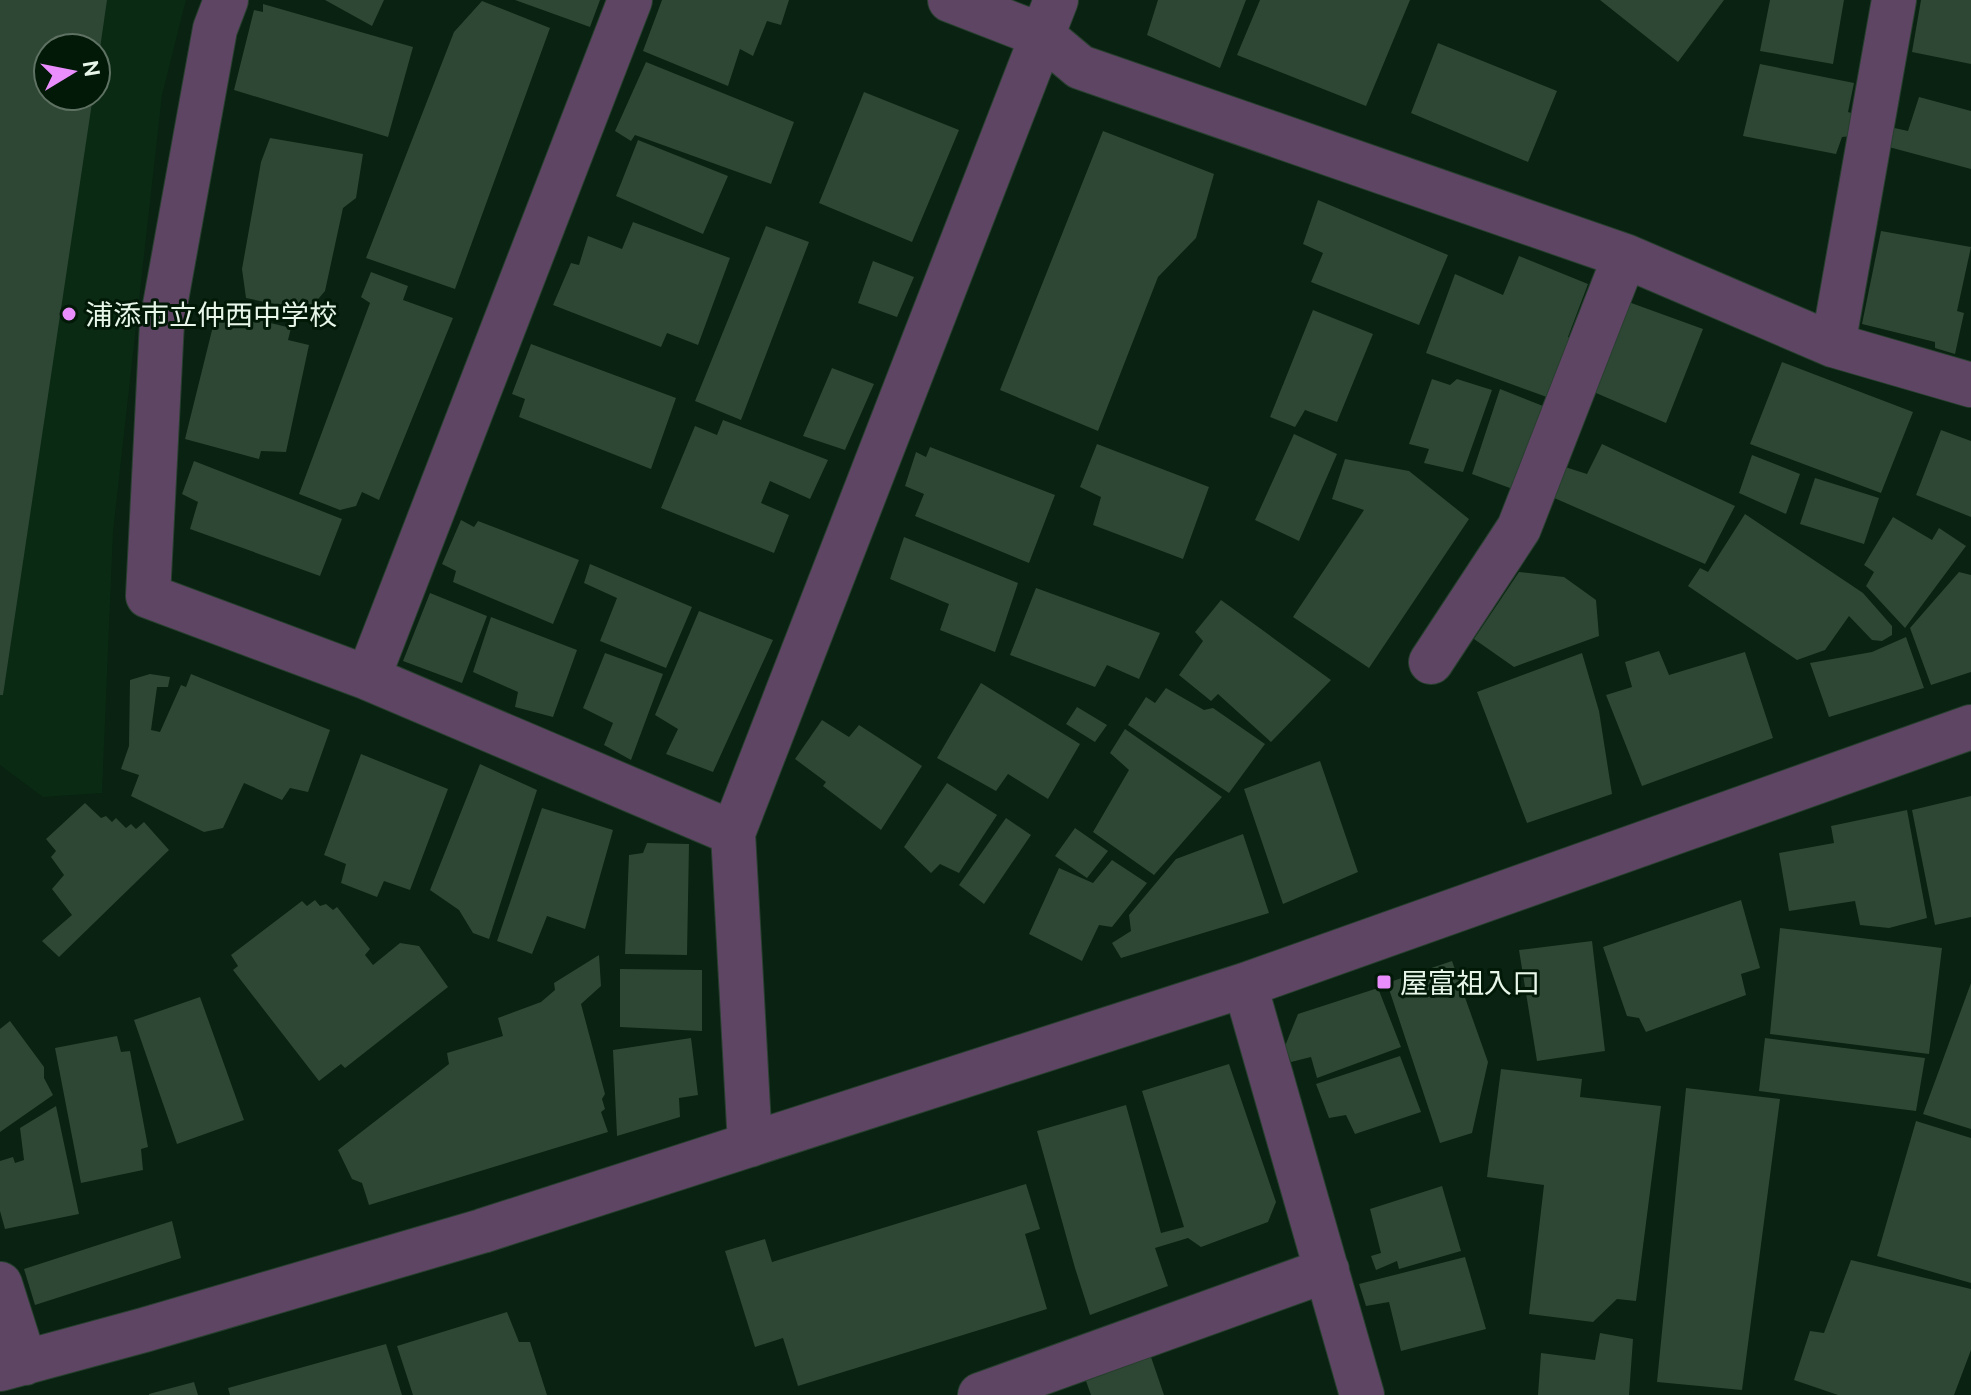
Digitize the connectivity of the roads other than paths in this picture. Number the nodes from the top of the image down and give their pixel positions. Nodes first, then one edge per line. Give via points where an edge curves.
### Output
1 (226, 0) edge
2 (630, 0) edge
3 (950, 0) edge
4 (1894, 0) edge
5 (1050, 18) edge
6 (1625, 256) junction
7 (1833, 345) junction
8 (1971, 385) edge
9 (1431, 662) dead end
10 (368, 678) junction
11 (1971, 727) edge
12 (733, 833) junction
13 (1245, 985) junction
14 (750, 1145) junction
15 (1327, 1270) junction
16 (0, 1284) edge
17 (12, 1366) edge
18 (980, 1395) edge
19 (1362, 1395) edge

1 - 10 street via 215,29 162,322 148,596
2 - 10 street
3 - 5 street
4 - 7 street
5 - 6 street via 1080,67
5 - 12 street
6 - 7 street
6 - 9 street via 1519,528
7 - 8 street
10 - 12 street
11 - 13 street
12 - 14 street
13 - 14 street
13 - 15 street
14 - 17 street via 482,1231
15 - 18 street
15 - 19 street
16 - 17 street

